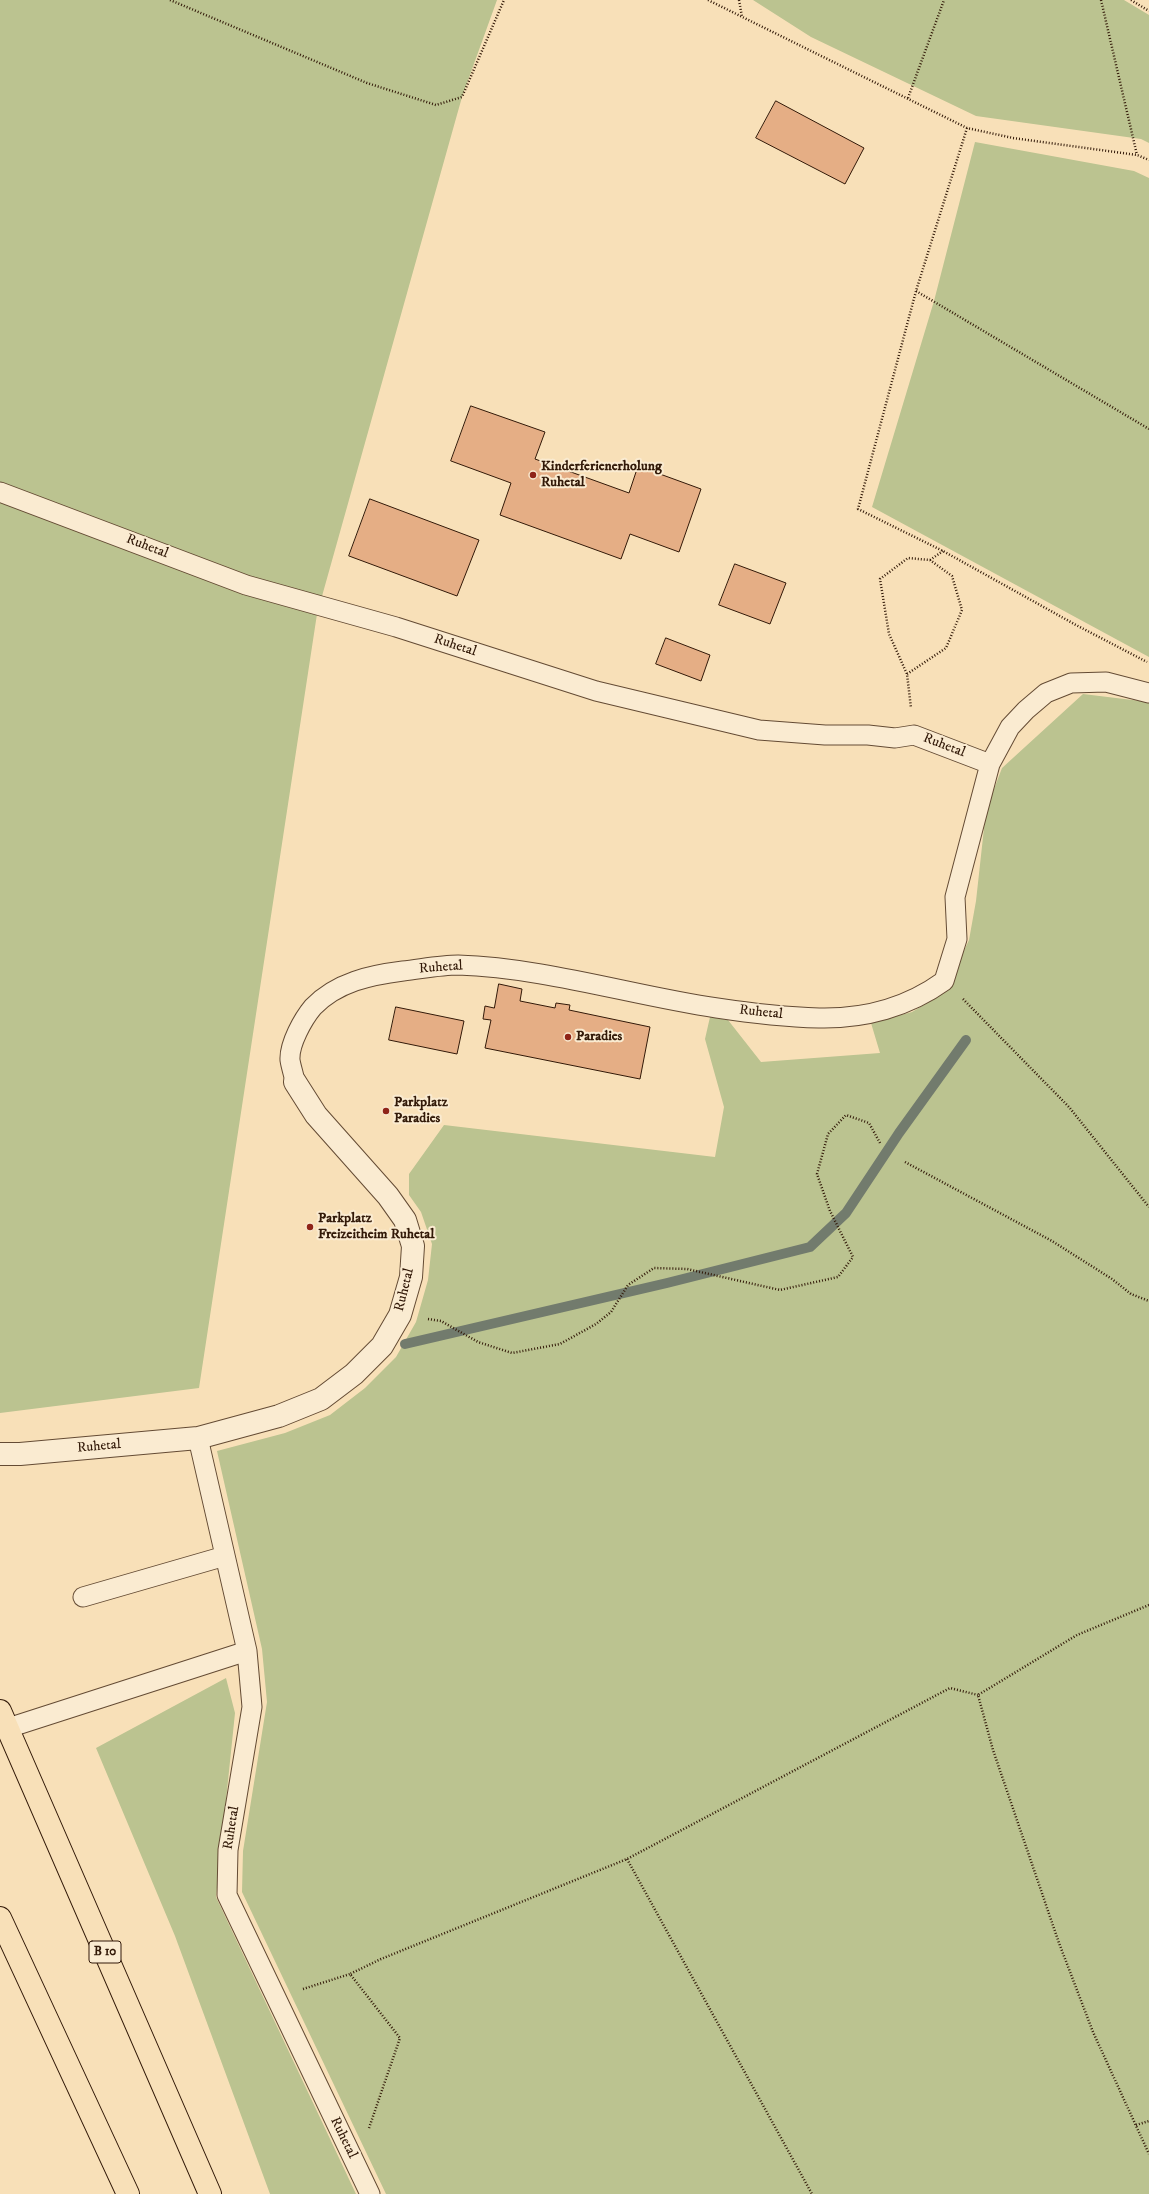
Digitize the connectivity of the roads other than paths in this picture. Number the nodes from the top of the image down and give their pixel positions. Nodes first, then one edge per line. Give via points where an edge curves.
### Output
1 (0, 492) edge
2 (1149, 692) edge
3 (990, 764) junction
4 (295, 1082) joint
5 (198, 1438) junction
6 (0, 1454) edge
7 (225, 1556) junction
8 (83, 1597) dead end
9 (247, 1651) junction
10 (4, 1720) edge
11 (0, 1918) edge
12 (128, 2194) edge
13 (210, 2194) edge
14 (370, 2194) edge

1 - 3 lane, Ruhetal via 246,585 396,627 596,691 759,730 825,736 868,735 895,738 914,735
2 - 3 lane via 1106,682 1071,683 1046,693 1010,727
3 - 4 lane, Ruhetal via 955,897 957,939 944,981 907,1003 869,1014 821,1018 716,1008 512,970 457,965 379,974 343,985 322,998 306,1016 295,1038 290,1059
4 - 5 street, Ruhetal via 316,1115 380,1186 405,1220 413,1246 411,1277 400,1315 382,1346 354,1374 321,1399 279,1416
5 - 6 street, Ruhetal
5 - 7 lane, Ruhetal
7 - 8 lane
7 - 9 lane, Ruhetal
9 - 10 lane
9 - 14 lane, Ruhetal via 252,1707 228,1850 227,1895
10 - 13 highway, B 10
11 - 12 highway

